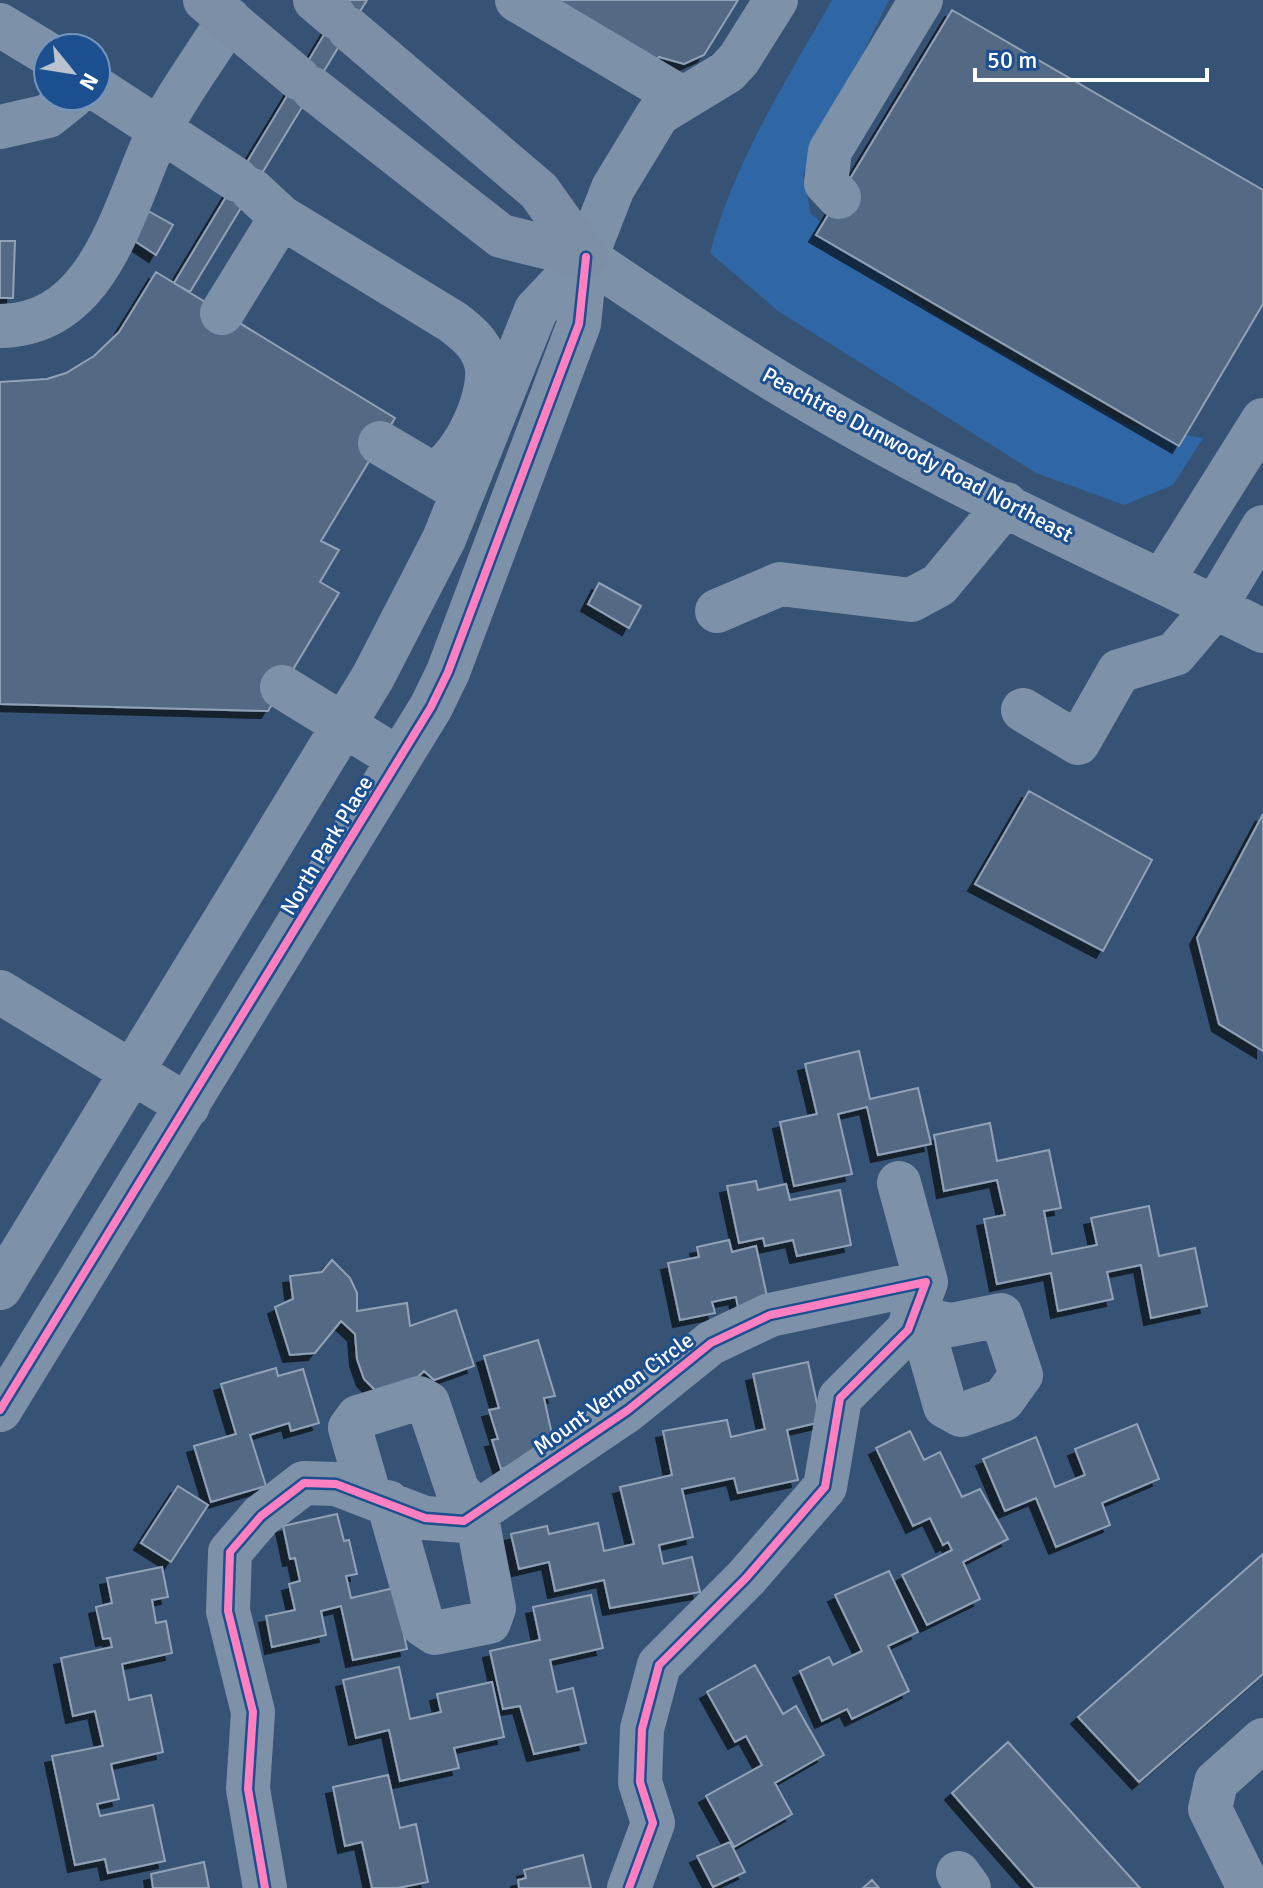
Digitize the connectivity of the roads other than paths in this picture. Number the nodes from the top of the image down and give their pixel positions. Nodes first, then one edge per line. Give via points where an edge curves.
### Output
1 (517, 0) edge
2 (776, 0) edge
3 (921, 0) edge
4 (217, 10) edge
5 (333, 15) edge
6 (0, 25) edge
7 (32, 44) edge
8 (112, 98) edge
9 (682, 98) junction
10 (53, 112) edge
11 (0, 127) edge
12 (160, 130) junction
13 (257, 195) junction
14 (839, 197) dead end
15 (586, 257) junction
16 (222, 313) dead end
17 (0, 326) edge
18 (1263, 420) edge
19 (380, 443) dead end
20 (448, 483) junction
21 (1246, 483) edge
22 (1006, 504) junction
23 (509, 511) junction
24 (1263, 527) edge
25 (1162, 581) junction
26 (1215, 607) junction
27 (717, 611) dead end
28 (1263, 631) edge
29 (282, 687) dead end
30 (1023, 710) dead end
31 (344, 724) junction
32 (399, 759) junction
33 (0, 992) edge
34 (132, 1072) junction
35 (188, 1106) junction
36 (899, 1183) dead end
37 (10, 1272) edge
38 (73, 1294) junction
39 (919, 1305) junction
40 (0, 1410) edge
41 (378, 1498) junction
42 (476, 1513) junction
43 (1263, 1740) edge
44 (265, 1888) edge
45 (629, 1888) edge
46 (1249, 1888) edge

1 - 9 street
2 - 9 street via 733,66
3 - 14 street via 830,151 826,183
4 - 12 street
4 - 15 main road, Peachtree Dunwoody Road Northeast via 501,236
5 - 15 main road, Peachtree Dunwoody Road Northeast via 539,191
6 - 7 street
8 - 12 street
9 - 15 street via 658,114 613,188
10 - 11 street
12 - 13 street
12 - 17 street via 97,272 64,308 22,326
13 - 16 street
13 - 20 street via 453,322 482,352 486,389 451,463
15 - 20 street via 536,310
15 - 22 street, Peachtree Dunwoody Road Northeast via 817,405
15 - 23 street, North Park Place via 579,324
18 - 21 street
19 - 20 street
20 - 23 street
20 - 31 street via 407,614
21 - 25 street
22 - 25 street, Peachtree Dunwoody Road Northeast
22 - 27 street via 939,585 911,600 780,584
23 - 32 street, North Park Place via 448,672
24 - 26 street
25 - 26 street, Peachtree Dunwoody Road Northeast
26 - 28 street, Peachtree Dunwoody Road Northeast
26 - 30 street via 1175,654 1119,671 1078,743
29 - 31 street
31 - 32 street
31 - 34 street
32 - 35 street, North Park Place
33 - 34 street
34 - 35 street
34 - 37 street
35 - 38 street, North Park Place
36 - 39 street
37 - 38 street
38 - 40 street, North Park Place
39 - 42 street, Mount Vernon Circle via 770,1315 711,1343 628,1410
39 - 45 street via 908,1330 840,1398 825,1487 746,1578 659,1665 642,1729 640,1782 653,1823
41 - 42 street, Mount Vernon Circle via 425,1518 464,1521
41 - 42 street via 350,1428 358,1417 419,1398 428,1403 457,1489
41 - 42 street via 423,1625 435,1633 489,1622 494,1608
41 - 44 street, Mount Vernon Circle via 336,1484 304,1483 261,1516 230,1552 228,1611 253,1712 248,1789
43 - 46 street via 1216,1782 1210,1809

